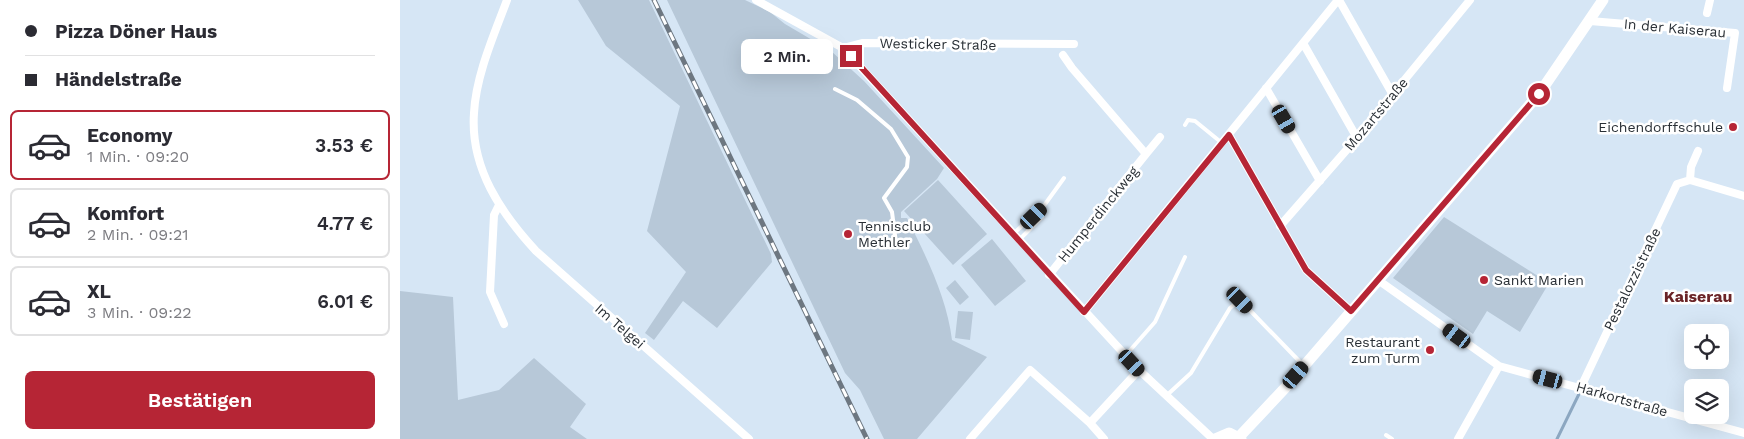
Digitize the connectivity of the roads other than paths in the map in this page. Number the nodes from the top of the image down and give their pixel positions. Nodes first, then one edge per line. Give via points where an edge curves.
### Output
1 (507, 0) edge
2 (756, 0) edge
3 (1338, 0) edge
4 (1470, 0) edge
5 (1603, 0) edge
6 (1710, 0) edge
7 (1708, 13) dead end
8 (1590, 21) junction
9 (1303, 43) junction
10 (1074, 44) dead end
11 (843, 48) junction
12 (1064, 54) dead end
13 (1266, 88) junction
14 (1727, 88) dead end
15 (836, 89) dead end
16 (1393, 95) junction
17 (1185, 125) dead end
18 (1229, 135) junction
19 (1160, 137) dead end
20 (1357, 138) junction
21 (1222, 143) junction
22 (1698, 151) dead end
23 (1146, 154) junction
24 (1064, 178) dead end
25 (1690, 180) junction
26 (1320, 181) junction
27 (1744, 196) edge
28 (499, 205) junction
29 (1042, 218) dead end
30 (1280, 226) junction
31 (1015, 238) junction
32 (896, 243) dead end
33 (1185, 257) dead end
34 (1049, 275) junction
35 (1378, 280) junction
36 (1351, 311) junction
37 (1084, 312) junction
38 (504, 324) dead end
39 (1125, 356) junction
40 (1304, 366) junction
41 (1499, 366) junction
42 (1139, 370) junction
43 (1581, 387) junction
44 (1166, 396) junction
45 (1090, 424) junction
46 (1744, 433) edge
47 (1386, 435) dead end
48 (1240, 438) edge
49 (749, 439) edge
50 (970, 439) edge
51 (1104, 439) edge
52 (1214, 439) edge
53 (1392, 439) edge
54 (1458, 439) edge

1 - 28 street, Im Telgei via 489,49 474,112 478,155
2 - 11 street
3 - 9 street
3 - 16 street
4 - 16 street, Mozartstraße
5 - 8 main road
6 - 7 street
8 - 14 street, In der Kaiserau via 1735,33
8 - 35 main road via 1539,94
9 - 13 street
9 - 20 street
10 - 11 street, Westicker Straße via 862,43
11 - 31 street
12 - 23 street, Humperdinckweg via 1072,68
13 - 18 street
13 - 26 street
15 - 32 lane via 857,100 891,129 908,157 907,167 884,198 892,212
16 - 20 street, Mozartstraße
17 - 21 lane via 1188,120 1195,121
18 - 21 street
18 - 30 street
19 - 23 street, Humperdinckweg
20 - 26 street, Mozartstraße
21 - 37 street
22 - 25 street
23 - 34 street, Humperdinckweg
24 - 31 lane
25 - 27 street
25 - 43 street, Pestalozzistraße via 1677,184
26 - 30 street, Mozartstraße
28 - 38 street via 494,215 490,292
28 - 49 street, Im Telgei via 536,251
29 - 31 lane
30 - 36 street via 1306,270
31 - 34 street
33 - 39 lane via 1155,322
34 - 37 street
35 - 36 main road
35 - 41 street, Harkortstraße
36 - 40 main road
37 - 39 street
39 - 42 street
40 - 44 lane via 1240,300 1230,308 1191,373
40 - 48 main road
41 - 43 street, Harkortstraße
41 - 54 street
42 - 44 street
42 - 45 street
43 - 46 street, Harkortstraße
44 - 52 street
45 - 50 street via 1030,370
45 - 51 street
47 - 53 lane
48 - 52 main road via 1229,433

